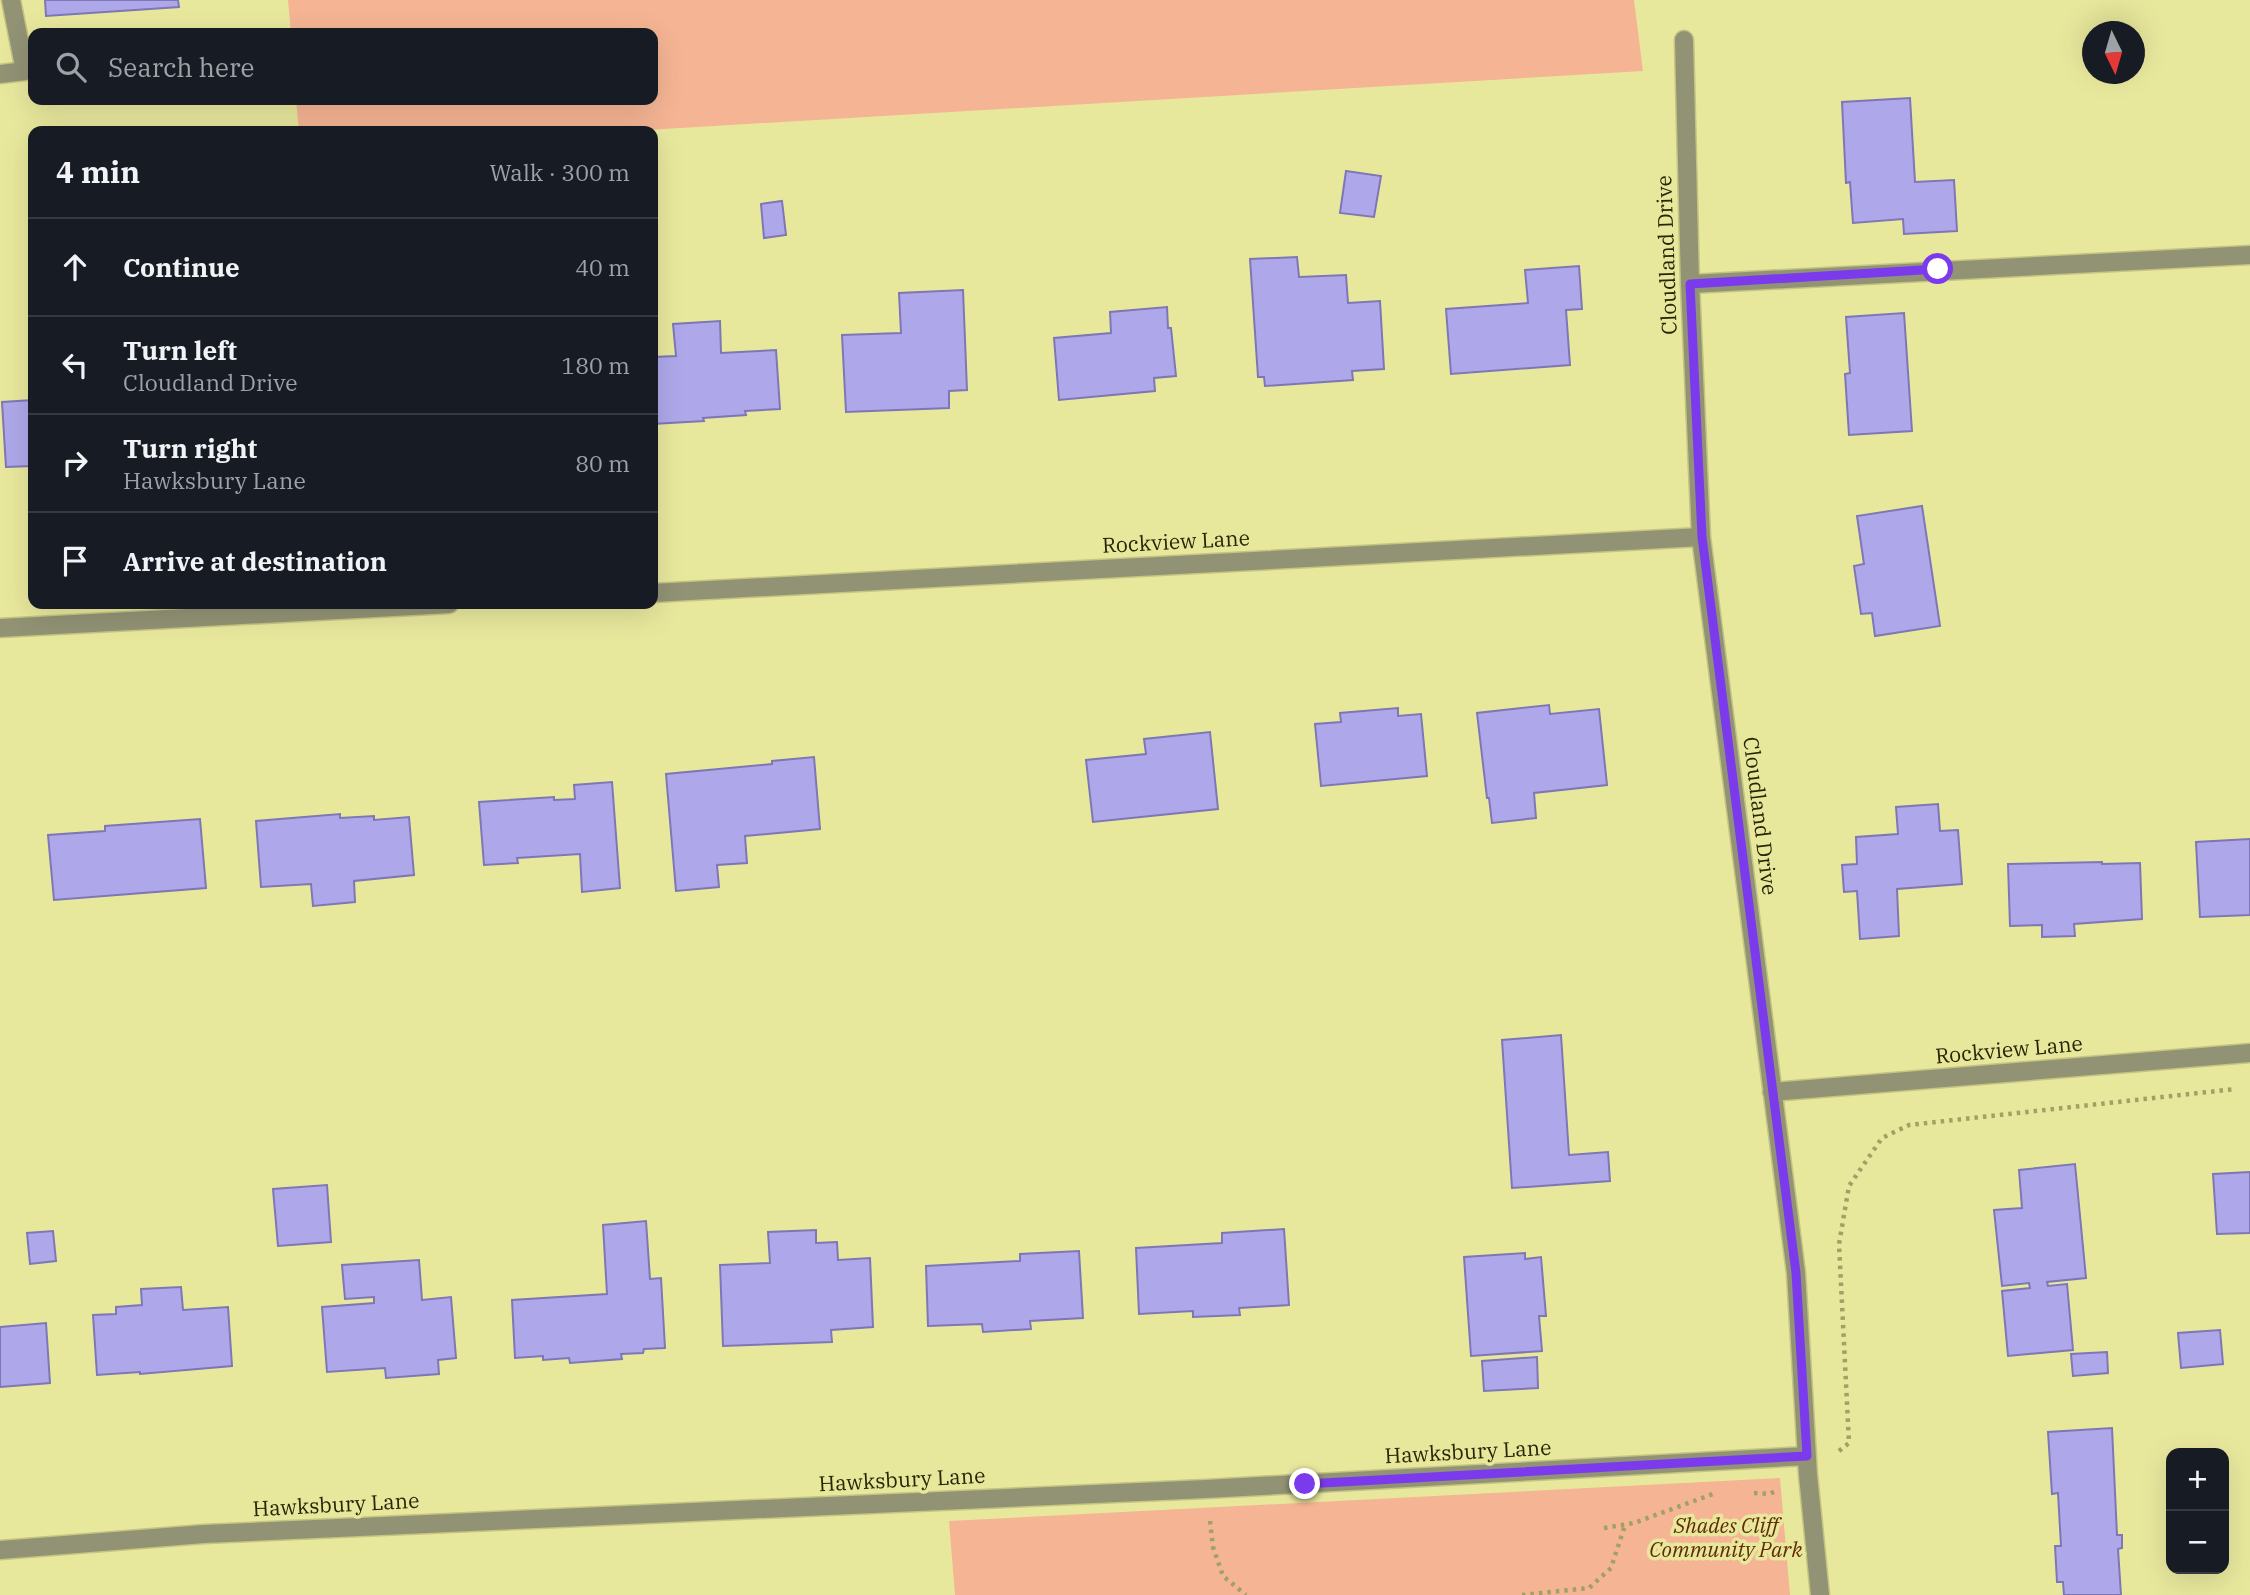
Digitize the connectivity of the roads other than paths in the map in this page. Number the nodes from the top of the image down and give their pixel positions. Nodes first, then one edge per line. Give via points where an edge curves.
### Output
1 (10, 0) edge
2 (1684, 40) dead end
3 (0, 74) edge
4 (2250, 255) edge
5 (1690, 284) junction
6 (1702, 537) junction
7 (658, 593) edge
8 (355, 609) edge
9 (0, 628) edge
10 (2250, 1053) edge
11 (1772, 1092) junction
12 (1807, 1456) junction
13 (0, 1550) edge
14 (1821, 1595) edge

1 - 3 street via 25,71
2 - 5 street, Cloudland Drive
4 - 5 street
5 - 6 street, Cloudland Drive
6 - 7 street, Rockview Lane
6 - 11 street, Cloudland Drive
8 - 9 street
10 - 11 street, Rockview Lane
11 - 12 street, Cloudland Drive via 1796,1273
12 - 13 street, Hawksbury Lane via 1206,1489 204,1534
12 - 14 street, Cloudland Drive

